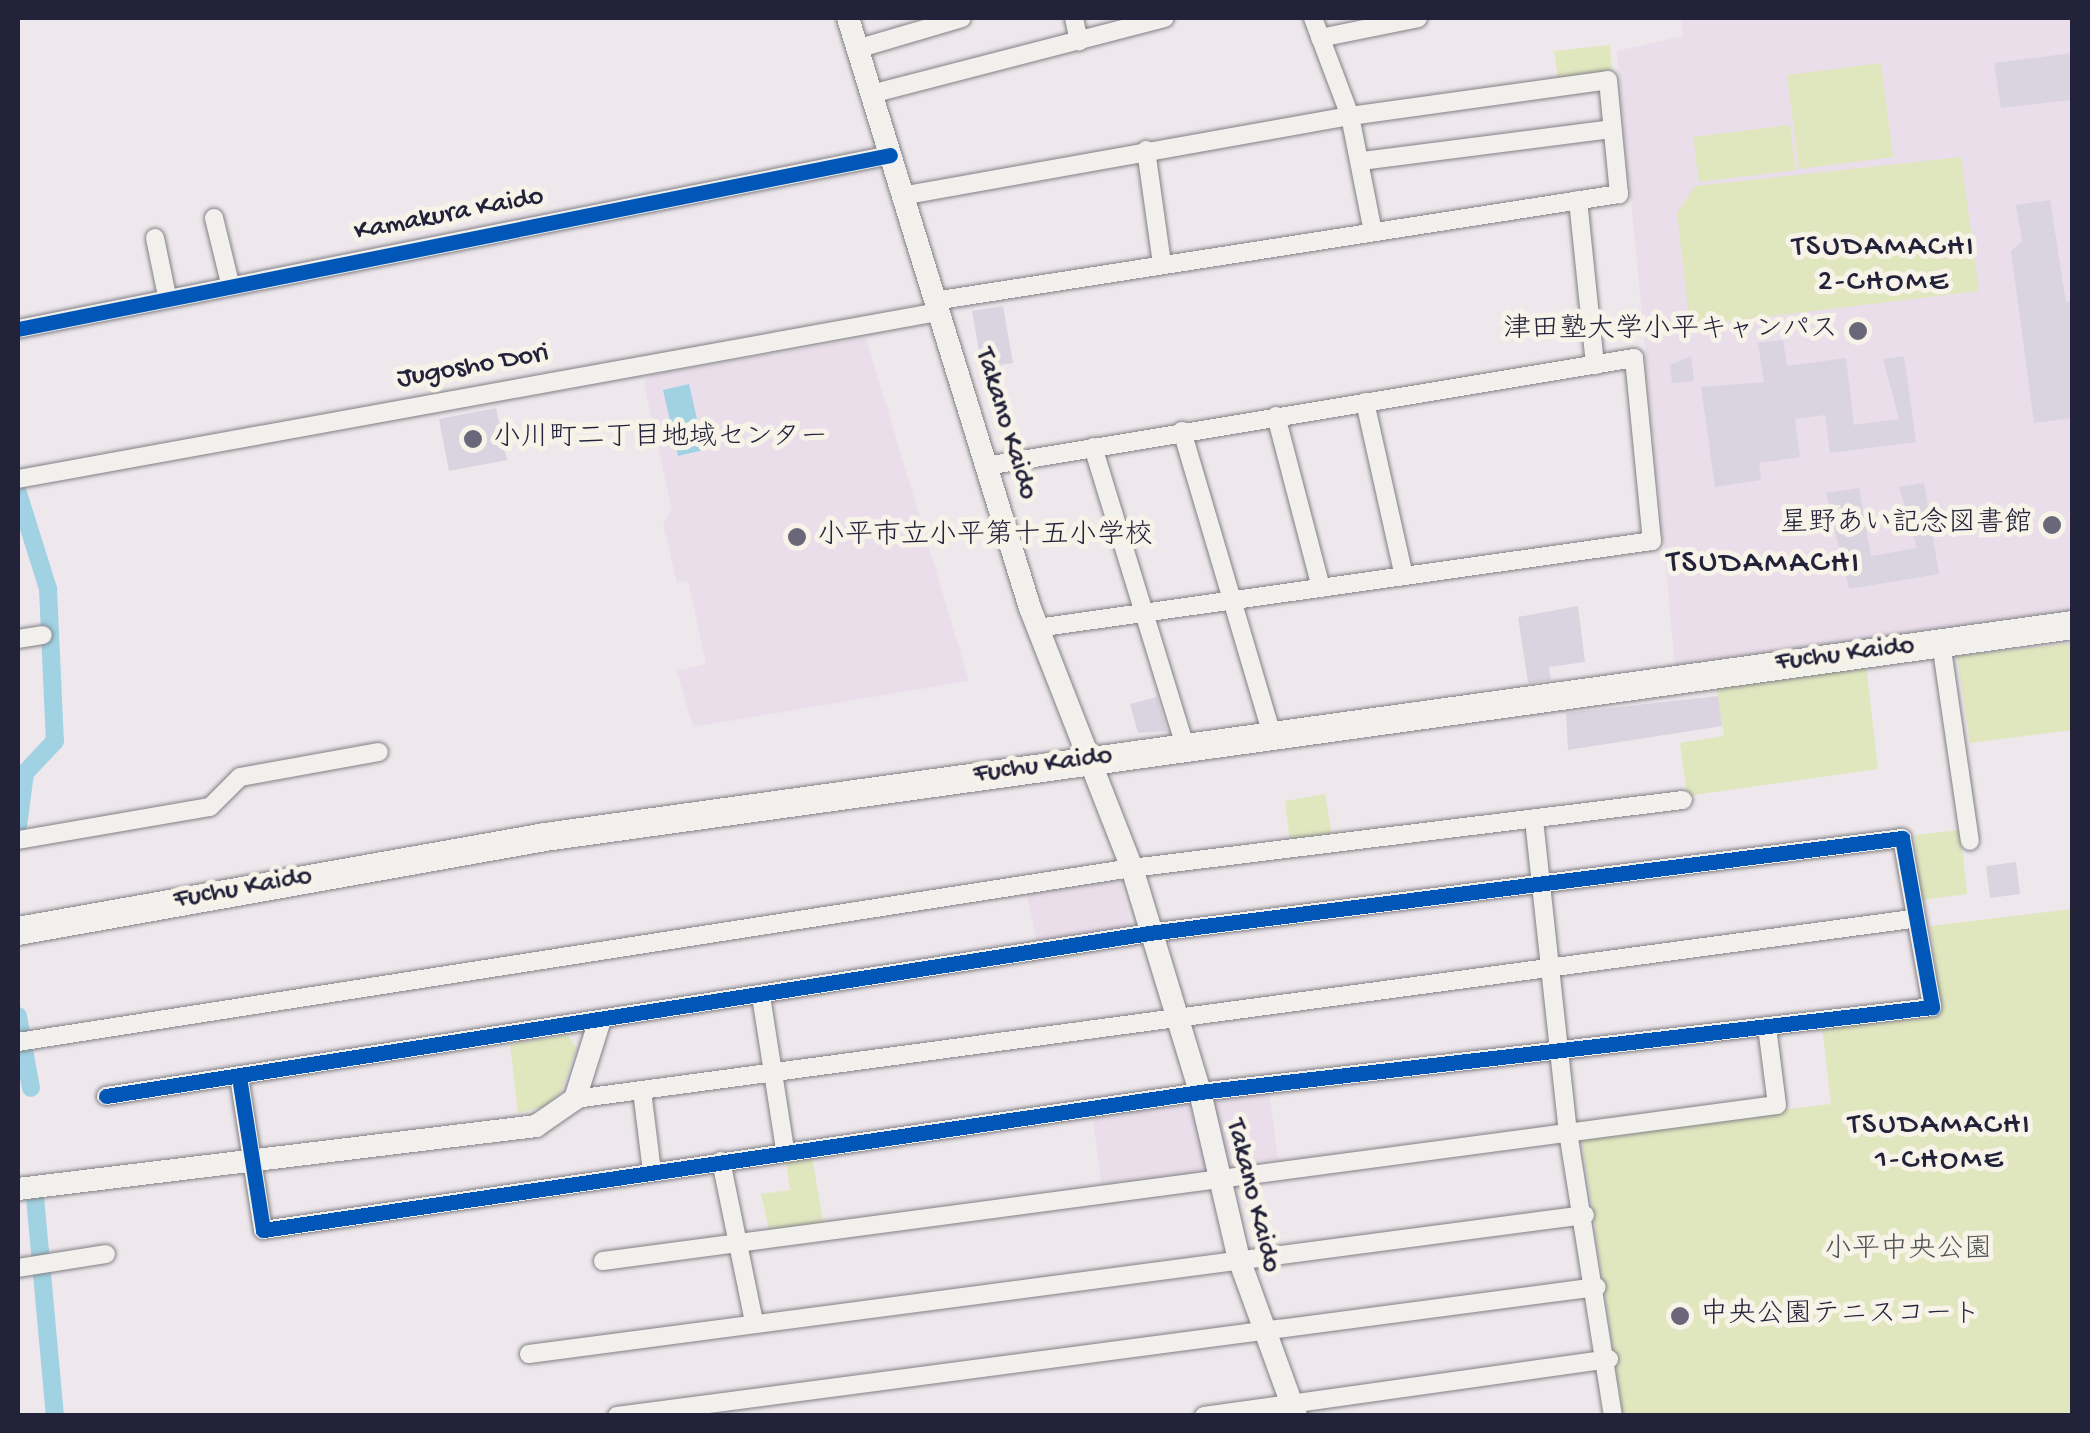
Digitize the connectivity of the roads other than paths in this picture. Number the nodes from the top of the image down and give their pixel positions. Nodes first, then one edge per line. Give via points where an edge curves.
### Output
1 (848, 18) edge
2 (962, 18) edge
3 (1074, 18) edge
4 (1164, 18) edge
5 (1313, 18) edge
6 (1418, 18) edge
7 (1320, 38) junction
8 (1079, 41) junction
9 (860, 48) junction
10 (875, 94) junction
11 (1350, 116) junction
12 (1612, 129) junction
13 (1146, 150) junction
14 (890, 155) junction
15 (1362, 161) junction
16 (901, 196) junction
17 (1578, 200) junction
18 (214, 218) dead end
19 (1373, 232) junction
20 (155, 238) dead end
21 (1162, 264) junction
22 (230, 283) junction
23 (166, 296) junction
24 (936, 306) junction
25 (18, 329) edge
26 (1595, 365) junction
27 (1364, 402) junction
28 (1276, 416) junction
29 (1182, 431) junction
30 (1093, 448) junction
31 (986, 466) junction
32 (18, 478) edge
33 (1404, 576) junction
34 (1321, 588) junction
35 (1232, 600) junction
36 (1145, 613) junction
37 (2072, 626) edge
38 (1037, 628) junction
39 (43, 634) dead end
40 (18, 639) edge
41 (1941, 643) junction
42 (1272, 734) junction
43 (1185, 746) junction
44 (380, 752) dead end
45 (1094, 758) junction
46 (1682, 800) dead end
47 (1534, 820) junction
48 (23, 839) edge
49 (1970, 841) dead end
50 (1132, 868) junction
51 (1540, 883) junction
52 (1912, 919) junction
53 (18, 931) edge
54 (1150, 932) junction
55 (1550, 966) junction
56 (761, 996) junction
57 (1175, 1012) junction
58 (599, 1022) junction
59 (1768, 1027) junction
60 (23, 1041) edge
61 (1559, 1051) junction
62 (773, 1073) junction
63 (238, 1076) junction
64 (642, 1090) junction
65 (1200, 1092) junction
66 (106, 1096) dead end
67 (575, 1099) junction
68 (1568, 1132) junction
69 (784, 1148) junction
70 (252, 1161) junction
71 (721, 1162) junction
72 (652, 1171) junction
73 (1220, 1180) junction
74 (18, 1189) edge
75 (1586, 1215) junction
76 (738, 1244) junction
77 (106, 1254) dead end
78 (1239, 1259) junction
79 (603, 1261) dead end
80 (26, 1266) edge
81 (1597, 1288) junction
82 (754, 1322) junction
83 (1264, 1327) junction
84 (529, 1354) dead end
85 (1608, 1359) junction
86 (1294, 1410) edge
87 (618, 1416) edge
88 (1204, 1416) edge
89 (1612, 1416) edge

1 - 9 street, Takano Kaido
2 - 9 street
3 - 8 street
4 - 8 street
5 - 7 street
6 - 7 street
7 - 11 street
8 - 10 street
9 - 10 street, Takano Kaido
10 - 14 street, Takano Kaido
11 - 12 street via 1608,80
11 - 13 street
11 - 15 street
12 - 15 street
12 - 17 street, Jugosho Dori via 1619,194
13 - 16 street
13 - 21 street
14 - 16 street, Takano Kaido
14 - 22 street, Kamakura Kaido
15 - 19 street
16 - 24 street, Takano Kaido
17 - 19 street, Jugosho Dori
17 - 26 street
18 - 22 street
19 - 21 street, Jugosho Dori
20 - 23 street
21 - 24 street, Jugosho Dori
22 - 23 street, Kamakura Kaido
23 - 25 street, Kamakura Kaido
24 - 31 street, Takano Kaido
24 - 32 street, Jugosho Dori
26 - 27 street
26 - 33 street via 1634,358 1652,541
27 - 28 street
27 - 33 street
28 - 29 street
28 - 34 street
29 - 30 street
29 - 35 street
30 - 31 street
30 - 36 street
31 - 38 street, Takano Kaido
33 - 34 street
34 - 35 street
35 - 36 street
35 - 42 street
36 - 38 street
36 - 43 street
37 - 41 main road, Fuchu Kaido
38 - 45 street, Takano Kaido
39 - 40 street
41 - 42 main road, Fuchu Kaido
41 - 49 street
42 - 43 main road, Fuchu Kaido
43 - 45 main road, Fuchu Kaido
44 - 48 street via 240,776 210,807
45 - 50 street, Takano Kaido
45 - 53 main road, Fuchu Kaido via 545,838
46 - 47 street
47 - 50 street
47 - 51 street
50 - 54 street, Takano Kaido
50 - 60 street
51 - 52 street via 1902,838
51 - 54 street
51 - 55 street
52 - 55 street
52 - 59 street via 1932,1007
54 - 56 street
54 - 57 street, Takano Kaido
55 - 57 street
55 - 61 street
56 - 58 street
56 - 62 street
57 - 62 street
57 - 65 street, Takano Kaido
58 - 63 street
58 - 67 street
59 - 61 street
59 - 68 street via 1777,1104
61 - 65 street
61 - 68 street
62 - 64 street
62 - 69 street
63 - 66 street
63 - 70 street
64 - 67 street
64 - 72 street
65 - 69 street
65 - 73 street, Takano Kaido
67 - 70 street via 556,1120 536,1126
68 - 73 street
68 - 75 street
69 - 71 street
70 - 72 street via 262,1230
70 - 74 street
71 - 72 street
71 - 76 street
73 - 76 street
73 - 78 street, Takano Kaido
75 - 78 street
75 - 81 street
76 - 79 street
76 - 82 street
77 - 80 street
78 - 82 street
78 - 83 street, Takano Kaido
81 - 83 street
81 - 85 street
82 - 84 street
83 - 86 street, Takano Kaido
83 - 87 street
85 - 86 street
85 - 89 street
86 - 88 street

